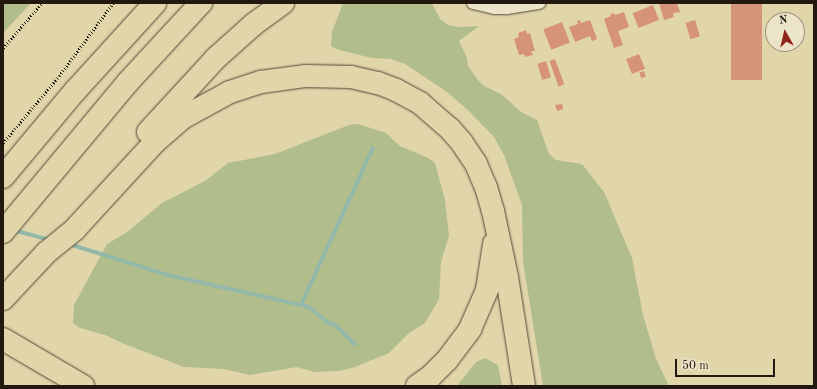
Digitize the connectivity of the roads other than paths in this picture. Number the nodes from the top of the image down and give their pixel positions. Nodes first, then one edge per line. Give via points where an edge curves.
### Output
1 (138, 3) edge
2 (155, 3) edge
3 (201, 3) edge
4 (283, 3) edge
5 (473, 3) edge
6 (540, 3) edge
7 (42, 116) junction
8 (3, 177) edge
9 (115, 178) junction
10 (496, 231) junction
11 (3, 232) edge
12 (3, 298) edge
13 (3, 339) edge
14 (63, 375) junction
15 (83, 386) edge
16 (99, 386) edge
17 (417, 386) edge
18 (524, 386) edge

1 - 7 highway
2 - 7 highway
3 - 11 highway via 136,73
4 - 9 highway via 254,24 216,58
5 - 6 street via 506,8
7 - 8 highway via 26,149
9 - 10 highway via 171,127 230,92 261,82 286,78 351,77 378,83 404,94 434,113 450,129 470,154 482,177 493,211
9 - 12 highway via 75,229 47,252
10 - 17 highway via 487,290 475,320 447,360
10 - 18 highway via 507,277
13 - 14 highway
14 - 15 highway
14 - 16 highway

